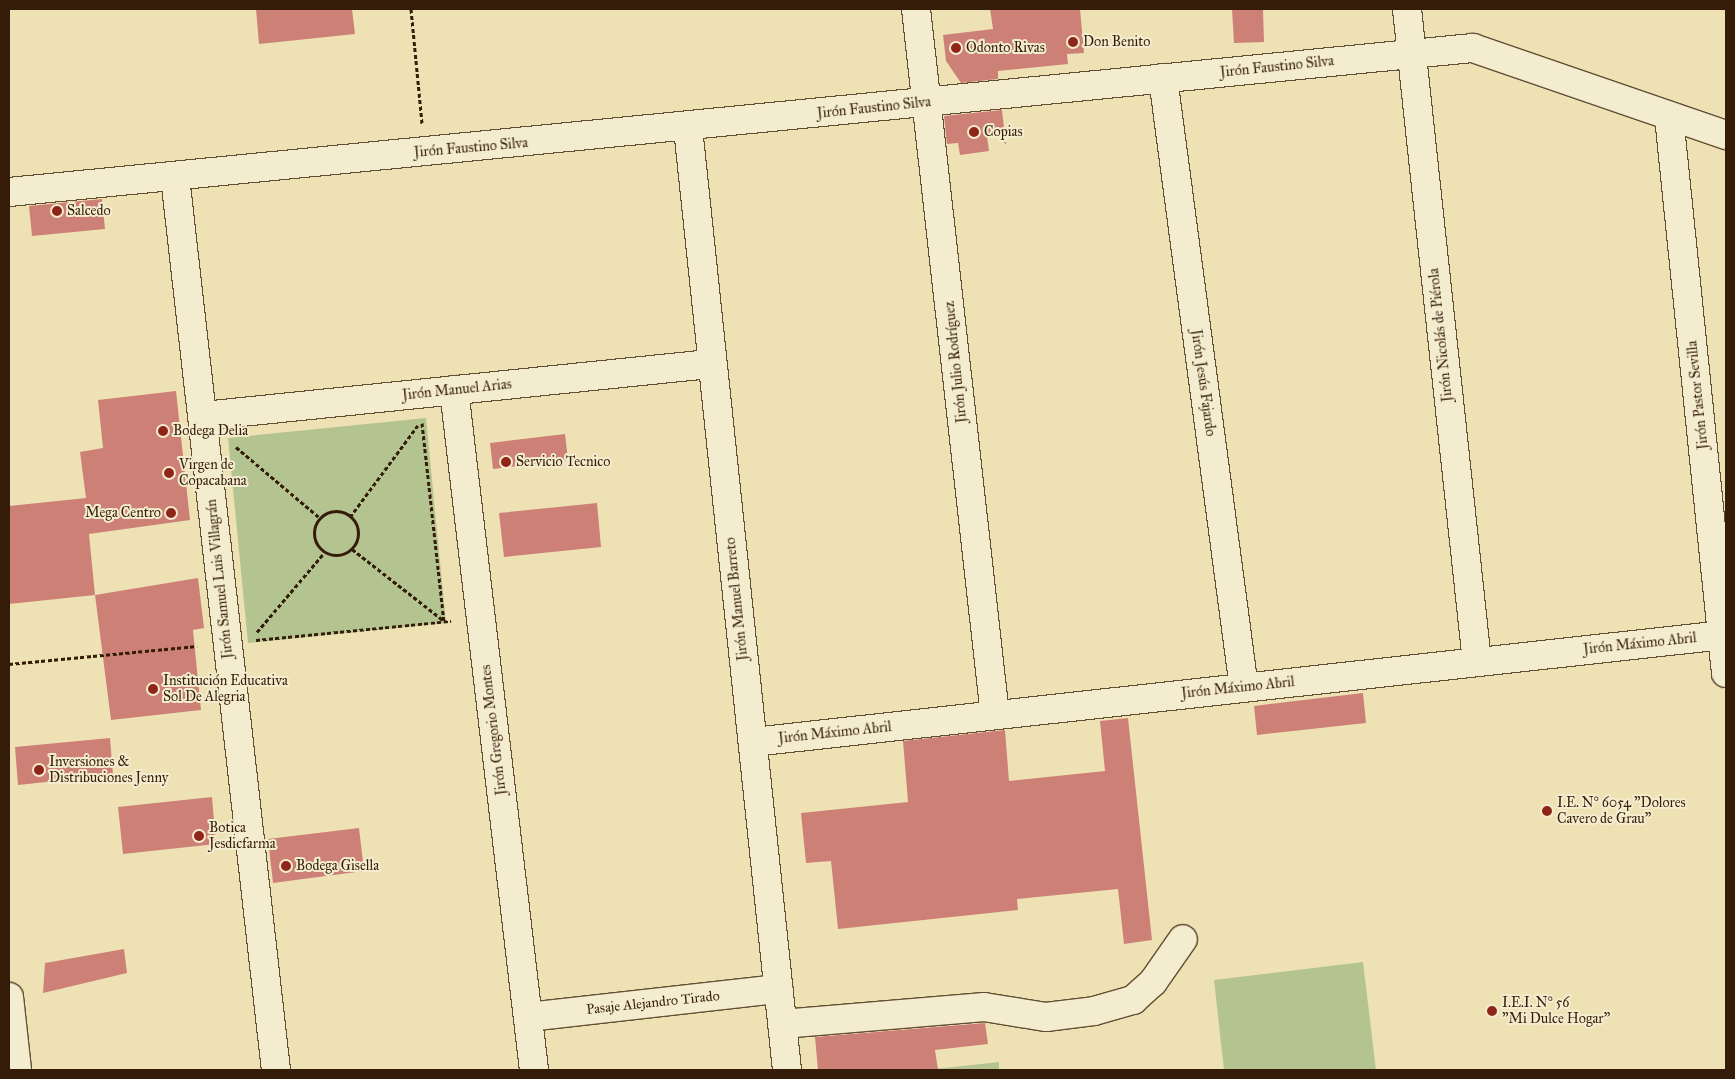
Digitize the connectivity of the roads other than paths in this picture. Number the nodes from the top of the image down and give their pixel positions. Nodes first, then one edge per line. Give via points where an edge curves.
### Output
1 (916, 9) edge
2 (1407, 9) edge
3 (1410, 53) junction
4 (1163, 78) junction
5 (927, 103) junction
6 (1669, 117) junction
7 (688, 128) junction
8 (1726, 135) edge
9 (175, 177) junction
10 (9, 192) edge
11 (710, 364) junction
12 (454, 390) junction
13 (203, 416) junction
14 (1722, 635) junction
15 (1477, 662) junction
16 (1726, 673) edge
17 (1244, 688) junction
18 (995, 715) junction
19 (753, 742) junction
20 (1183, 939) dead end
21 (778, 988) junction
22 (9, 997) edge
23 (528, 1017) junction
24 (782, 1024) junction
25 (17, 1070) edge
26 (276, 1070) edge
27 (534, 1070) edge
28 (787, 1070) edge

1 - 5 street, Jirón Julio Rodríguez
2 - 3 street, Jirón Nicolás de Piérola
3 - 4 street, Jirón Faustino Silva
3 - 6 street, Jirón Faustino Silva via 1473,48
3 - 15 street, Jirón Nicolás de Piérola
4 - 5 street, Jirón Faustino Silva
4 - 17 street, Jirón Jesús Fajardo
5 - 7 street, Jirón Faustino Silva
5 - 18 street, Jirón Julio Rodríguez
6 - 8 street, Jirón Faustino Silva
6 - 14 street, Jirón Pastor Sevilla
7 - 9 street, Jirón Faustino Silva
7 - 11 street, Jirón Manuel Barreto
9 - 10 street, Jirón Faustino Silva
9 - 13 street, Jirón Samuel Luis Villagrán
11 - 12 street, Jirón Manuel Arias
11 - 19 street, Jirón Manuel Barreto
12 - 13 street, Jirón Manuel Arias
12 - 23 street, Jirón Gregorio Montes
13 - 26 street, Jirón Samuel Luis Villagrán
14 - 15 street, Jirón Máximo Abril
14 - 16 street, Jirón Pastor Sevilla
15 - 17 street, Jirón Máximo Abril
17 - 18 street, Jirón Máximo Abril
18 - 19 street, Jirón Máximo Abril
19 - 21 street, Jirón Manuel Barreto
20 - 24 street via 1153,982 1133,1000 1094,1011 1046,1017 984,1007
21 - 23 street, Pasaje Alejandro Tirado
21 - 24 street, Jirón Manuel Barreto
22 - 25 street
23 - 27 street, Jirón Gregorio Montes
24 - 28 street, Jirón Manuel Barreto

